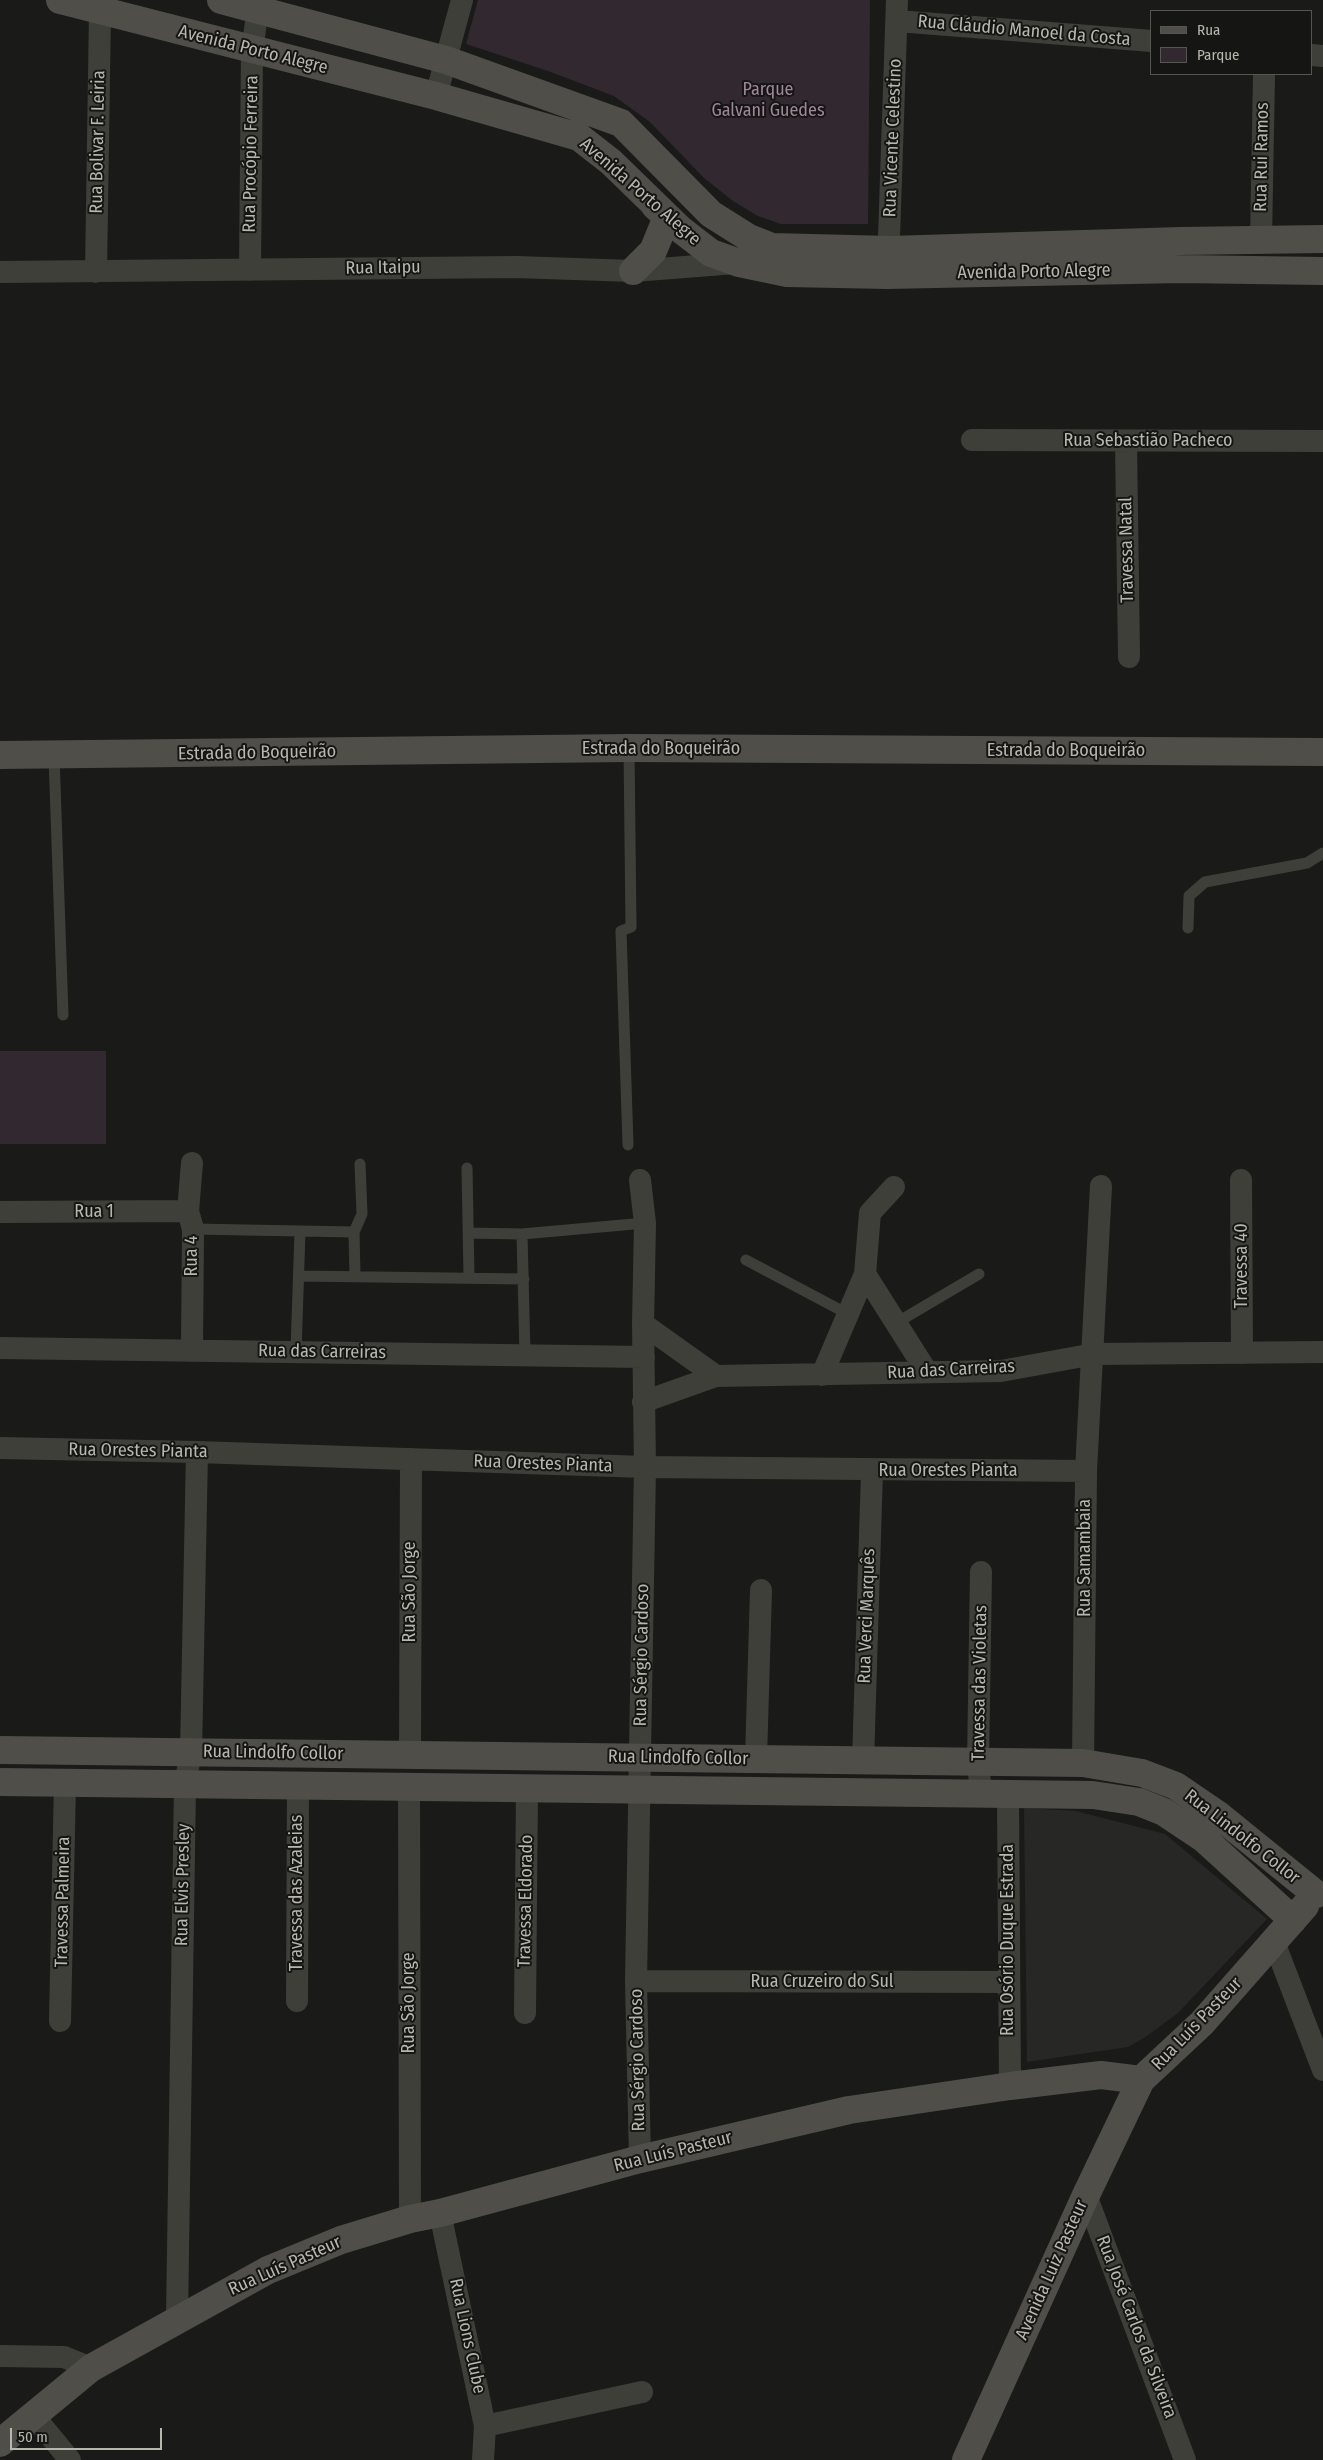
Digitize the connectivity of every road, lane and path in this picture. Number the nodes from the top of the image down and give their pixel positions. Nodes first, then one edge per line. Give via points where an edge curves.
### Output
1 (60, 0) edge
2 (221, 0) edge
3 (462, 0) edge
4 (258, 9) junction
5 (897, 10) edge
6 (100, 11) junction
7 (1150, 41) edge
8 (252, 50) junction
9 (446, 60) junction
10 (1264, 75) edge
11 (436, 96) junction
12 (656, 206) junction
13 (1323, 239) edge
14 (1261, 240) junction
15 (1181, 241) junction
16 (744, 250) junction
17 (889, 262) junction
18 (1180, 269) junction
19 (250, 270) junction
20 (1323, 270) edge
21 (633, 271) junction
22 (0, 272) edge
23 (96, 272) junction
24 (972, 440) dead end
25 (1323, 441) edge
26 (1126, 442) junction
27 (1129, 657) dead end
28 (629, 748) junction
29 (1323, 752) edge
30 (0, 755) edge
31 (54, 756) junction
32 (1323, 853) edge
33 (1188, 928) dead end
34 (63, 1015) dead end
35 (628, 1145) dead end
36 (192, 1163) dead end
37 (360, 1164) dead end
38 (467, 1168) dead end
39 (640, 1180) dead end
40 (1241, 1180) dead end
41 (1101, 1186) dead end
42 (894, 1187) dead end
43 (0, 1212) edge
44 (191, 1220) junction
45 (645, 1223) junction
46 (300, 1231) junction
47 (354, 1232) junction
48 (469, 1233) junction
49 (522, 1234) junction
50 (746, 1260) dead end
51 (864, 1274) junction
52 (980, 1274) dead end
53 (355, 1275) junction
54 (299, 1276) junction
55 (469, 1276) junction
56 (524, 1279) junction
57 (848, 1314) junction
58 (896, 1323) junction
59 (643, 1324) junction
60 (0, 1348) edge
61 (192, 1351) junction
62 (296, 1352) junction
63 (1323, 1352) edge
64 (1242, 1353) junction
65 (1094, 1354) junction
66 (525, 1355) junction
67 (644, 1357) junction
68 (927, 1372) junction
69 (822, 1375) junction
70 (716, 1376) junction
71 (643, 1402) junction
72 (0, 1448) edge
73 (197, 1452) junction
74 (411, 1459) junction
75 (645, 1467) junction
76 (872, 1471) junction
77 (1086, 1471) junction
78 (982, 1572) dead end
79 (761, 1590) dead end
80 (0, 1750) edge
81 (191, 1752) junction
82 (410, 1755) junction
83 (640, 1758) junction
84 (756, 1759) junction
85 (863, 1762) junction
86 (978, 1762) junction
87 (1083, 1763) junction
88 (0, 1782) edge
89 (65, 1783) junction
90 (184, 1784) junction
91 (298, 1785) junction
92 (409, 1787) junction
93 (527, 1788) junction
94 (640, 1790) junction
95 (981, 1794) junction
96 (1008, 1794) junction
97 (1319, 1890) edge
98 (1293, 1920) junction
99 (1274, 1942) junction
100 (636, 1982) junction
101 (1008, 1982) junction
102 (297, 2001) dead end
103 (525, 2013) dead end
104 (60, 2021) dead end
105 (1323, 2070) edge
106 (1141, 2080) junction
107 (1010, 2086) junction
108 (640, 2159) junction
109 (1086, 2194) junction
110 (440, 2213) junction
111 (410, 2219) junction
112 (177, 2318) junction
113 (0, 2356) edge
114 (91, 2368) junction
115 (642, 2392) dead end
116 (33, 2415) junction
117 (485, 2426) junction
118 (0, 2443) edge
119 (70, 2460) edge
120 (483, 2460) edge
121 (966, 2460) edge
122 (1186, 2460) edge

1 - 6 street, Avenida Porto Alegre
2 - 4 street, Avenida Porto Alegre
3 - 9 street
4 - 8 street, Rua Procópio Ferreira
4 - 9 street, Avenida Porto Alegre
5 - 7 street, Rua Cláudio Manoel da Costa
5 - 17 street, Rua Vicente Celestino
6 - 8 street, Avenida Porto Alegre
6 - 23 street, Rua Bolivar F. Leiria
8 - 11 street, Avenida Porto Alegre
8 - 19 street, Rua Procópio Ferreira
9 - 11 street
9 - 16 street, Avenida Porto Alegre via 622,123
10 - 14 street, Rua Rui Ramos
11 - 12 street, Avenida Porto Alegre via 579,137 611,162
12 - 16 street, Avenida Porto Alegre via 711,253
12 - 21 street via 667,217 653,251
13 - 14 street, Avenida Porto Alegre
14 - 15 street, Avenida Porto Alegre
15 - 17 street, Avenida Porto Alegre
15 - 18 street
16 - 17 street, Avenida Porto Alegre via 772,247
16 - 21 street, Rua Itaipu
17 - 18 street, Avenida Porto Alegre
18 - 20 street, Avenida Porto Alegre
19 - 21 street, Rua Itaipu via 516,267
19 - 23 street, Rua Itaipu
22 - 23 street, Rua Itaipu
24 - 26 street, Rua Sebastião Pacheco
25 - 26 street, Rua Sebastião Pacheco
26 - 27 street, Travessa Natal
28 - 29 street, Estrada do Boqueirão
28 - 31 street, Estrada do Boqueirão
28 - 35 lane via 632,927 621,931
30 - 31 street, Estrada do Boqueirão
31 - 34 lane
32 - 33 lane via 1307,863 1205,882 1189,896
36 - 44 street, Rua 4
37 - 47 lane via 362,1214
38 - 48 lane
39 - 45 street, Rua Sérgio Cardoso
40 - 64 street, Travessa 40
41 - 65 street, Rua Samambaia
42 - 51 street via 870,1214
43 - 44 street, Rua 1
44 - 46 lane
44 - 61 street, Rua 4
45 - 49 lane
45 - 59 street, Rua Sérgio Cardoso
46 - 47 lane
46 - 54 lane
47 - 53 lane
48 - 49 lane
48 - 55 lane
49 - 56 lane
50 - 57 lane
51 - 57 street
51 - 58 street
52 - 58 lane
53 - 54 lane
53 - 55 lane
54 - 62 lane
55 - 56 lane
56 - 66 lane
57 - 69 street
58 - 68 street
59 - 67 street, Rua Sérgio Cardoso
59 - 70 street
60 - 61 street, Rua das Carreiras
61 - 62 street, Rua das Carreiras
62 - 66 street, Rua das Carreiras
63 - 64 street, Rua das Carreiras
64 - 65 street, Rua das Carreiras
65 - 68 street, Rua das Carreiras via 1001,1371
65 - 77 street, Rua Samambaia
66 - 67 street, Rua das Carreiras
67 - 71 street, Rua Sérgio Cardoso
68 - 69 street, Rua das Carreiras
69 - 70 street, Rua das Carreiras
70 - 71 street, Rua das Carreiras
71 - 75 street, Rua Sérgio Cardoso
72 - 73 street, Rua Orestes Pianta
73 - 74 street, Rua Orestes Pianta
73 - 81 street, Rua Elvis Presley
74 - 75 street, Rua Orestes Pianta
74 - 82 street, Rua São Jorge
75 - 76 street, Rua Orestes Pianta
75 - 83 street, Rua Sérgio Cardoso
76 - 77 street, Rua Orestes Pianta
76 - 85 street, Rua Verci Marquês
77 - 87 street, Rua Samambaia
78 - 86 street, Travessa das Violetas
79 - 84 street
80 - 81 street, Rua Lindolfo Collor
81 - 82 street, Rua Lindolfo Collor
81 - 90 street, Rua Elvis Presley
82 - 83 street, Rua Lindolfo Collor
83 - 84 street, Rua Lindolfo Collor
83 - 94 street, Rua Sérgio Cardoso
84 - 85 street, Rua Lindolfo Collor
85 - 86 street, Rua Lindolfo Collor
86 - 87 street, Rua Lindolfo Collor
86 - 95 street, Travessa das Violetas
87 - 97 street, Rua Lindolfo Collor via 1142,1773 1176,1786
88 - 89 street, Rua Lindolfo Collor
89 - 90 street, Rua Lindolfo Collor
89 - 104 street, Travessa Palmeira
90 - 91 street, Rua Lindolfo Collor
90 - 112 street, Rua Elvis Presley
91 - 92 street, Rua Lindolfo Collor
91 - 102 street, Travessa das Azaleias
92 - 93 street, Rua Lindolfo Collor
92 - 111 street, Rua São Jorge
93 - 94 street, Rua Lindolfo Collor
93 - 103 street, Travessa Eldorado
94 - 95 street, Rua Lindolfo Collor
94 - 100 street, Rua Sérgio Cardoso
95 - 96 street, Rua Lindolfo Collor
96 - 98 street, Rua Lindolfo Collor via 1093,1795 1139,1802 1164,1812 1203,1838
96 - 101 street, Rua Osório Duque Estrada
97 - 98 street, Rua Luís Pasteur
98 - 99 street, Rua Luís Pasteur
99 - 105 street
99 - 106 street, Rua Luís Pasteur via 1202,2023
100 - 101 street, Rua Cruzeiro do Sul
100 - 108 street, Rua Sérgio Cardoso
101 - 107 street, Rua Osório Duque Estrada
106 - 107 street, Rua Luís Pasteur via 1102,2076
106 - 109 street, Avenida Luiz Pasteur
107 - 108 street, Rua Luís Pasteur via 850,2110
108 - 110 street, Rua Luís Pasteur
109 - 121 street, Avenida Luiz Pasteur
109 - 122 street, Rua José Carlos da Silveira
110 - 111 street, Rua Luís Pasteur
110 - 117 street, Rua Lions Clube
111 - 112 street, Rua Luís Pasteur via 341,2240 268,2270
112 - 114 street, Rua Luís Pasteur
113 - 114 street via 64,2358
114 - 116 street, Rua Luís Pasteur
115 - 117 street
116 - 118 street, Rua Luís Pasteur
116 - 119 street
117 - 120 street, Rua Lions Clube

